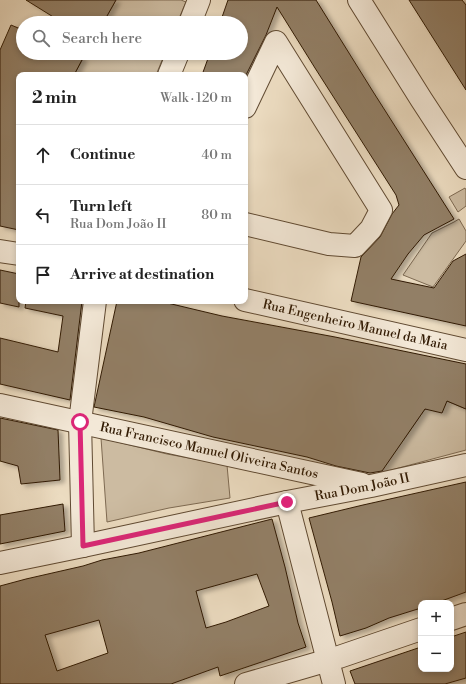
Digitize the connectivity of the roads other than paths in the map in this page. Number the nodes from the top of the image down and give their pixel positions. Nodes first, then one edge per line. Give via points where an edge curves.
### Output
1 (199, 0) edge
2 (359, 0) edge
3 (193, 16) edge
4 (175, 60) edge
5 (170, 72) edge
6 (248, 101) edge
7 (466, 168) edge
8 (248, 225) edge
9 (0, 251) edge
10 (16, 254) edge
11 (248, 301) edge
12 (95, 304) edge
13 (466, 350) edge
14 (0, 405) edge
15 (80, 422) junction
16 (466, 465) edge
17 (372, 486) junction
18 (287, 502) junction
19 (83, 546) junction
20 (0, 563) edge
21 (466, 614) edge
22 (454, 618) edge
23 (418, 630) edge
24 (327, 660) junction
25 (246, 684) edge
26 (334, 684) edge

1 - 3 street
2 - 7 street
4 - 5 street
6 - 8 street via 276,42 381,210 371,230 355,246 329,244
9 - 10 street
11 - 13 street, Rua Engenheiro Manuel da Maia
12 - 15 street
14 - 15 street, Rua Francisco Manuel Oliveira Santos
15 - 17 street, Rua Francisco Manuel Oliveira Santos
15 - 19 street
16 - 17 street, Rua Dom João II
17 - 18 street, Rua Dom João II
18 - 19 street, Rua Dom João II
18 - 24 street
19 - 20 street, Rua Dom João II
21 - 22 street
23 - 24 street
24 - 25 street
24 - 26 street

